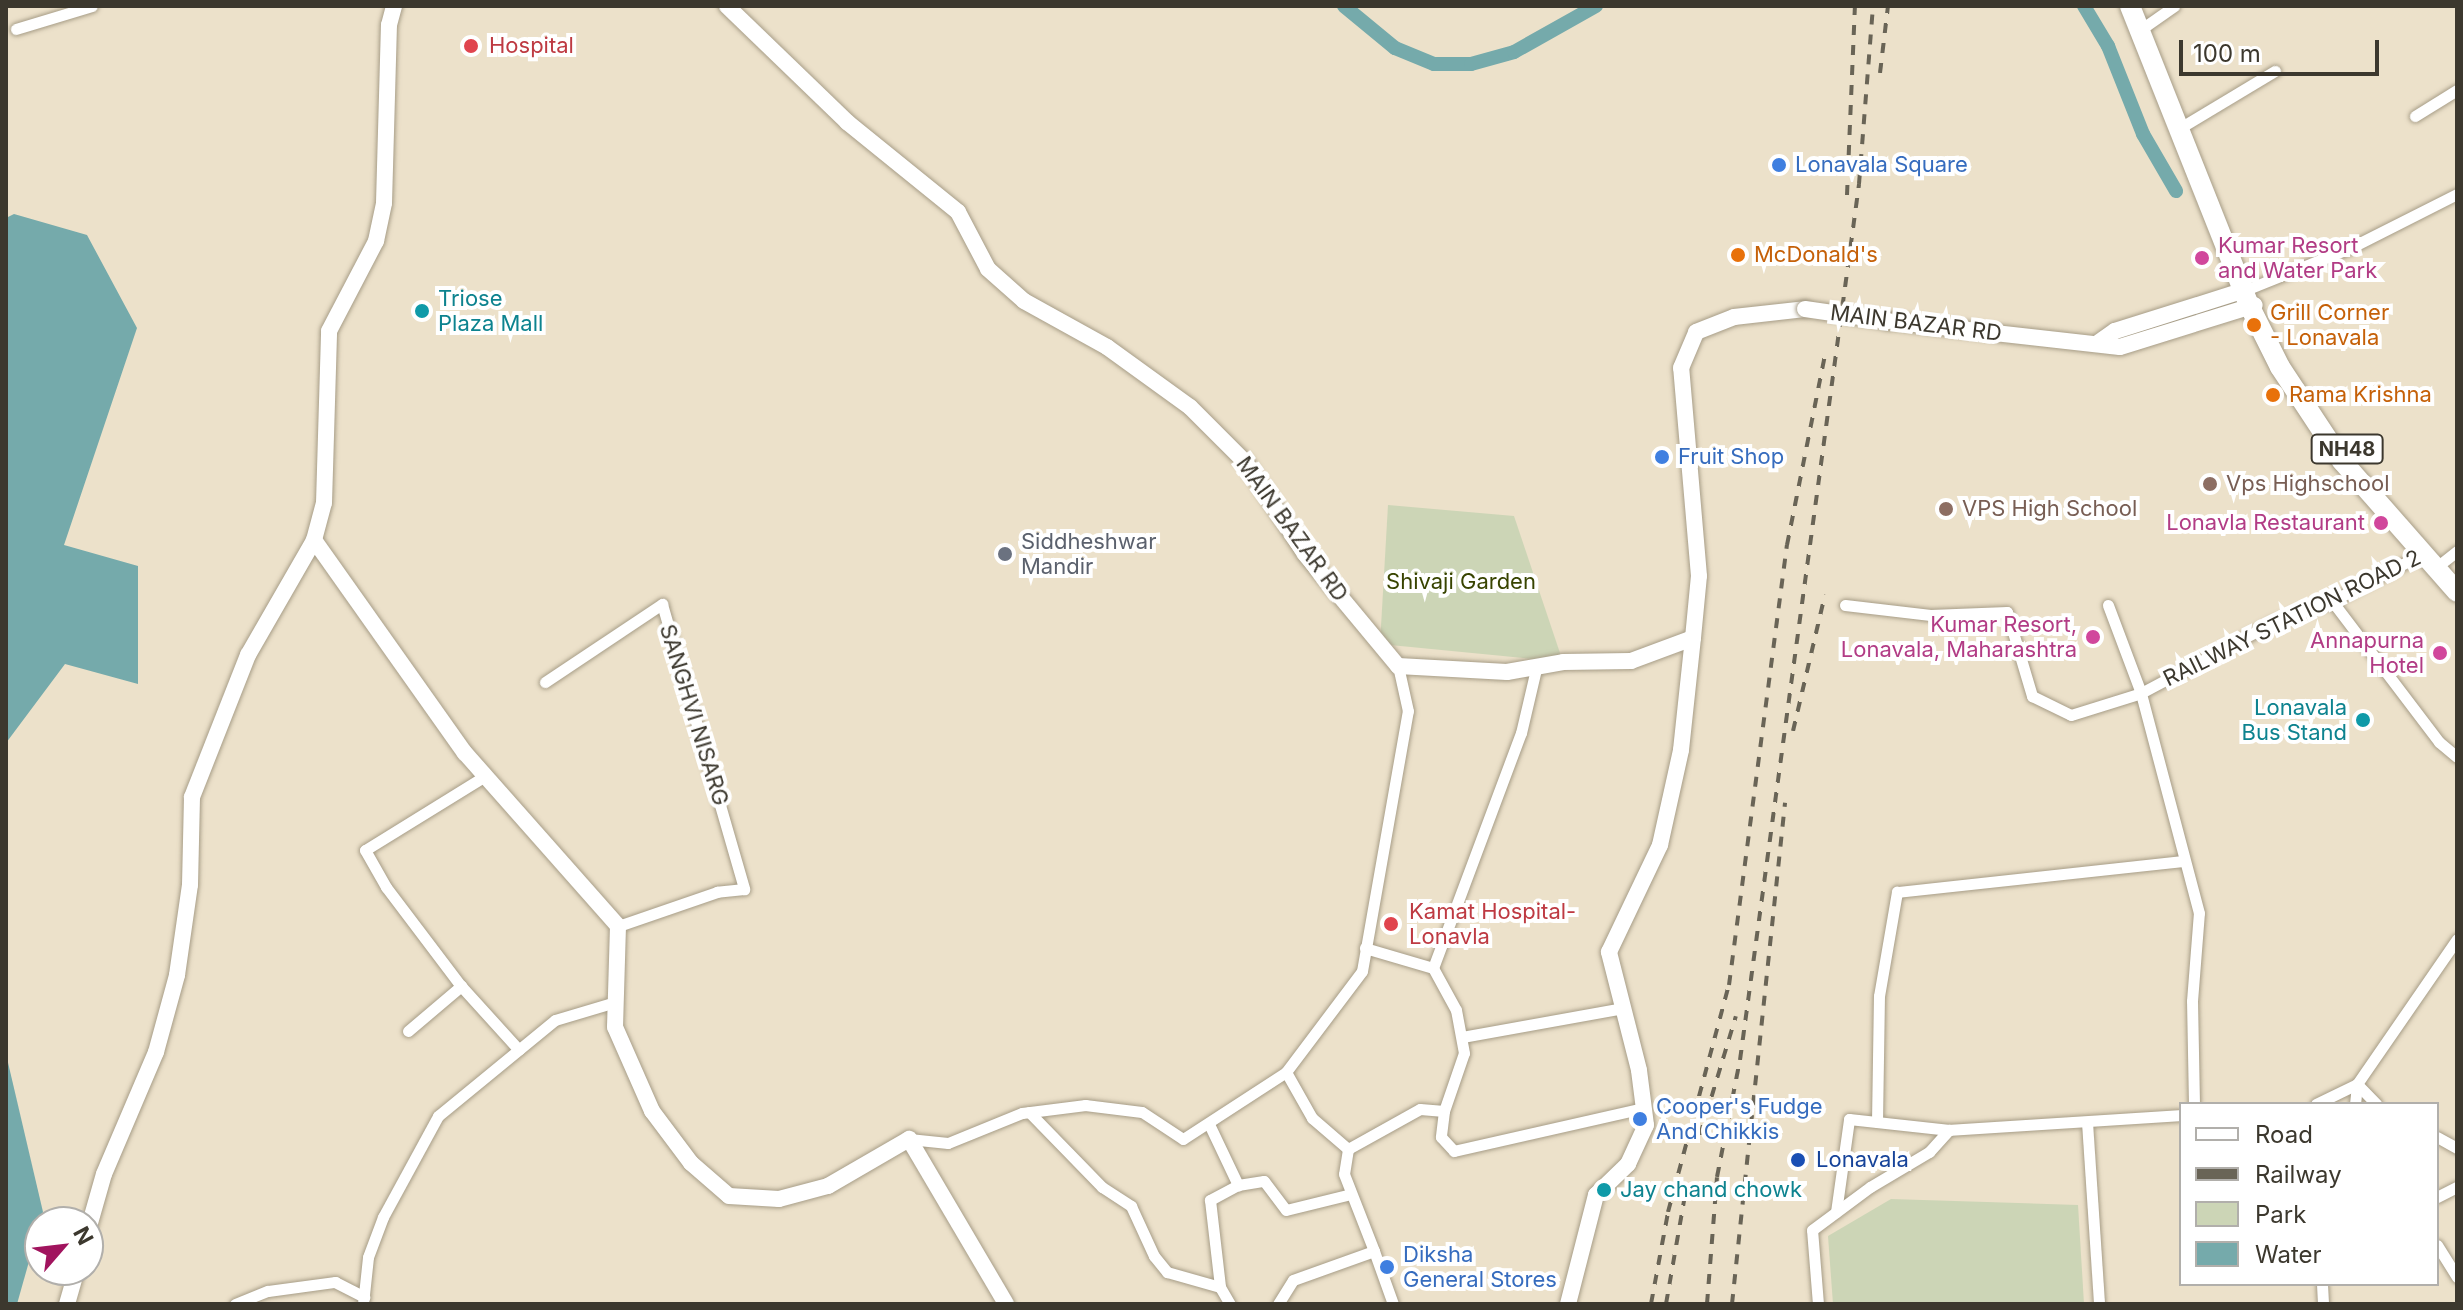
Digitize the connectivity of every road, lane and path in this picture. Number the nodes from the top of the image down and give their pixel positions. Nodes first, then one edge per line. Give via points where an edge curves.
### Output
1 (92, 6) edge
2 (394, 6) edge
3 (727, 6) edge
4 (2130, 6) edge
5 (2174, 6) edge
6 (2144, 16) edge
7 (16, 29) dead end
8 (2275, 71) dead end
9 (2457, 90) edge
10 (2415, 116) dead end
11 (2185, 125) junction
12 (2457, 194) edge
13 (2249, 298) junction
14 (314, 540) junction
15 (2439, 554) edge
16 (2457, 580) edge
17 (2457, 592) edge
18 (2332, 601) junction
19 (1845, 605) dead end
20 (2108, 605) dead end
21 (1693, 638) junction
22 (1398, 666) junction
23 (1536, 669) junction
24 (545, 682) dead end
25 (2141, 693) junction
26 (2457, 757) edge
27 (485, 776) junction
28 (2184, 861) junction
29 (618, 926) junction
30 (2457, 939) edge
31 (1365, 948) junction
32 (1433, 968) junction
33 (461, 986) junction
34 (615, 1002) junction
35 (1623, 1008) junction
36 (408, 1031) dead end
37 (1462, 1037) junction
38 (519, 1050) junction
39 (1286, 1072) junction
40 (2357, 1084) junction
41 (2194, 1102) edge
42 (2320, 1102) edge
43 (2355, 1102) edge
44 (2374, 1102) edge
45 (1644, 1108) junction
46 (1444, 1111) junction
47 (1029, 1112) junction
48 (2179, 1115) edge
49 (1877, 1122) junction
50 (2087, 1122) junction
51 (1209, 1124) junction
52 (1949, 1130) junction
53 (2439, 1138) edge
54 (909, 1139) junction
55 (2457, 1148) edge
56 (1348, 1149) junction
57 (1238, 1185) junction
58 (2457, 1187) edge
59 (1351, 1194) junction
60 (2439, 1196) edge
61 (95, 1206) edge
62 (1836, 1212) junction
63 (2439, 1248) edge
64 (1374, 1251) junction
65 (2457, 1277) edge
66 (1220, 1287) junction
67 (364, 1300) edge
68 (235, 1304) edge
69 (1006, 1304) edge
70 (1230, 1304) edge
71 (1278, 1304) edge
72 (1393, 1304) edge
73 (1568, 1304) edge
74 (1818, 1304) edge
75 (2099, 1304) edge

1 - 7 street
2 - 14 main road via 389,25 384,203 376,241 329,331 324,503
3 - 22 main road, MAIN BAZAR RD via 847,122 958,212 988,269 1024,301 1107,347 1190,407 1246,463 1305,554
4 - 13 highway, NH48
5 - 6 street
6 - 11 highway, NH48
8 - 11 street
9 - 10 street
11 - 13 highway, NH48
12 - 13 street
13 - 15 highway, NH48 via 2300,403 2342,461
13 - 21 main road, MAIN BAZAR RD, bridge via 2120,347 1951,332 1805,309 1734,317 1696,332 1681,368 1699,576
14 - 27 main road via 397,664
14 - 61 main road via 248,655 192,797 190,885 177,975 156,1052
15 - 16 highway, NH48
15 - 17 highway, NH48
15 - 18 street, RAILWAY STATION ROAD 2
18 - 25 street, RAILWAY STATION ROAD 2 via 2272,623
18 - 26 street via 2439,742
19 - 25 street via 1930,615 2007,612 2032,696 2071,715
20 - 25 street
21 - 23 main road via 1631,661 1563,662
21 - 35 main road, MAIN BAZAR RD via 1681,750 1660,845 1609,952
22 - 23 main road
22 - 31 street via 1408,711
23 - 32 street via 1521,733
24 - 29 street, SANGHVI NISARG via 662,604 744,889 717,892
25 - 28 street, RAILWAY STATION ROAD 2
27 - 29 main road
27 - 33 street via 365,850 386,887
28 - 41 street, RAILWAY STATION ROAD 2 via 2199,913 2192,1001
28 - 49 street via 1897,892 1879,996
29 - 34 main road
30 - 40 street
31 - 32 street
31 - 39 street via 1362,971 1343,1002
32 - 37 street via 1456,1010
33 - 36 street
33 - 38 street
34 - 38 street via 555,1020
34 - 54 main road via 615,1027 652,1111 691,1163 729,1196 779,1199 828,1186
35 - 37 street
35 - 45 main road, MAIN BAZAR RD
37 - 46 street via 1464,1053
38 - 67 street via 438,1116 383,1217 368,1257
39 - 51 street
39 - 56 street via 1312,1118
40 - 42 street
40 - 43 street
40 - 44 street
45 - 46 street via 1454,1151 1441,1137
45 - 73 main road via 1646,1125 1628,1164 1596,1195
46 - 56 street via 1420,1109
47 - 51 street via 1085,1105 1142,1112 1183,1139
47 - 54 street via 948,1143
47 - 66 street via 1102,1187 1131,1206 1167,1272
48 - 50 street
49 - 52 street
49 - 62 street via 1849,1119
50 - 52 street
50 - 75 street
51 - 57 street
52 - 62 street via 1929,1152
53 - 55 street
54 - 69 main road
56 - 59 street via 1344,1174
57 - 59 street via 1264,1181 1286,1210
57 - 66 street via 1210,1200
58 - 60 street
59 - 64 street
62 - 74 street via 1812,1230
63 - 65 street
64 - 71 street via 1293,1280
64 - 72 street
66 - 70 street
67 - 68 street via 335,1282 268,1291

